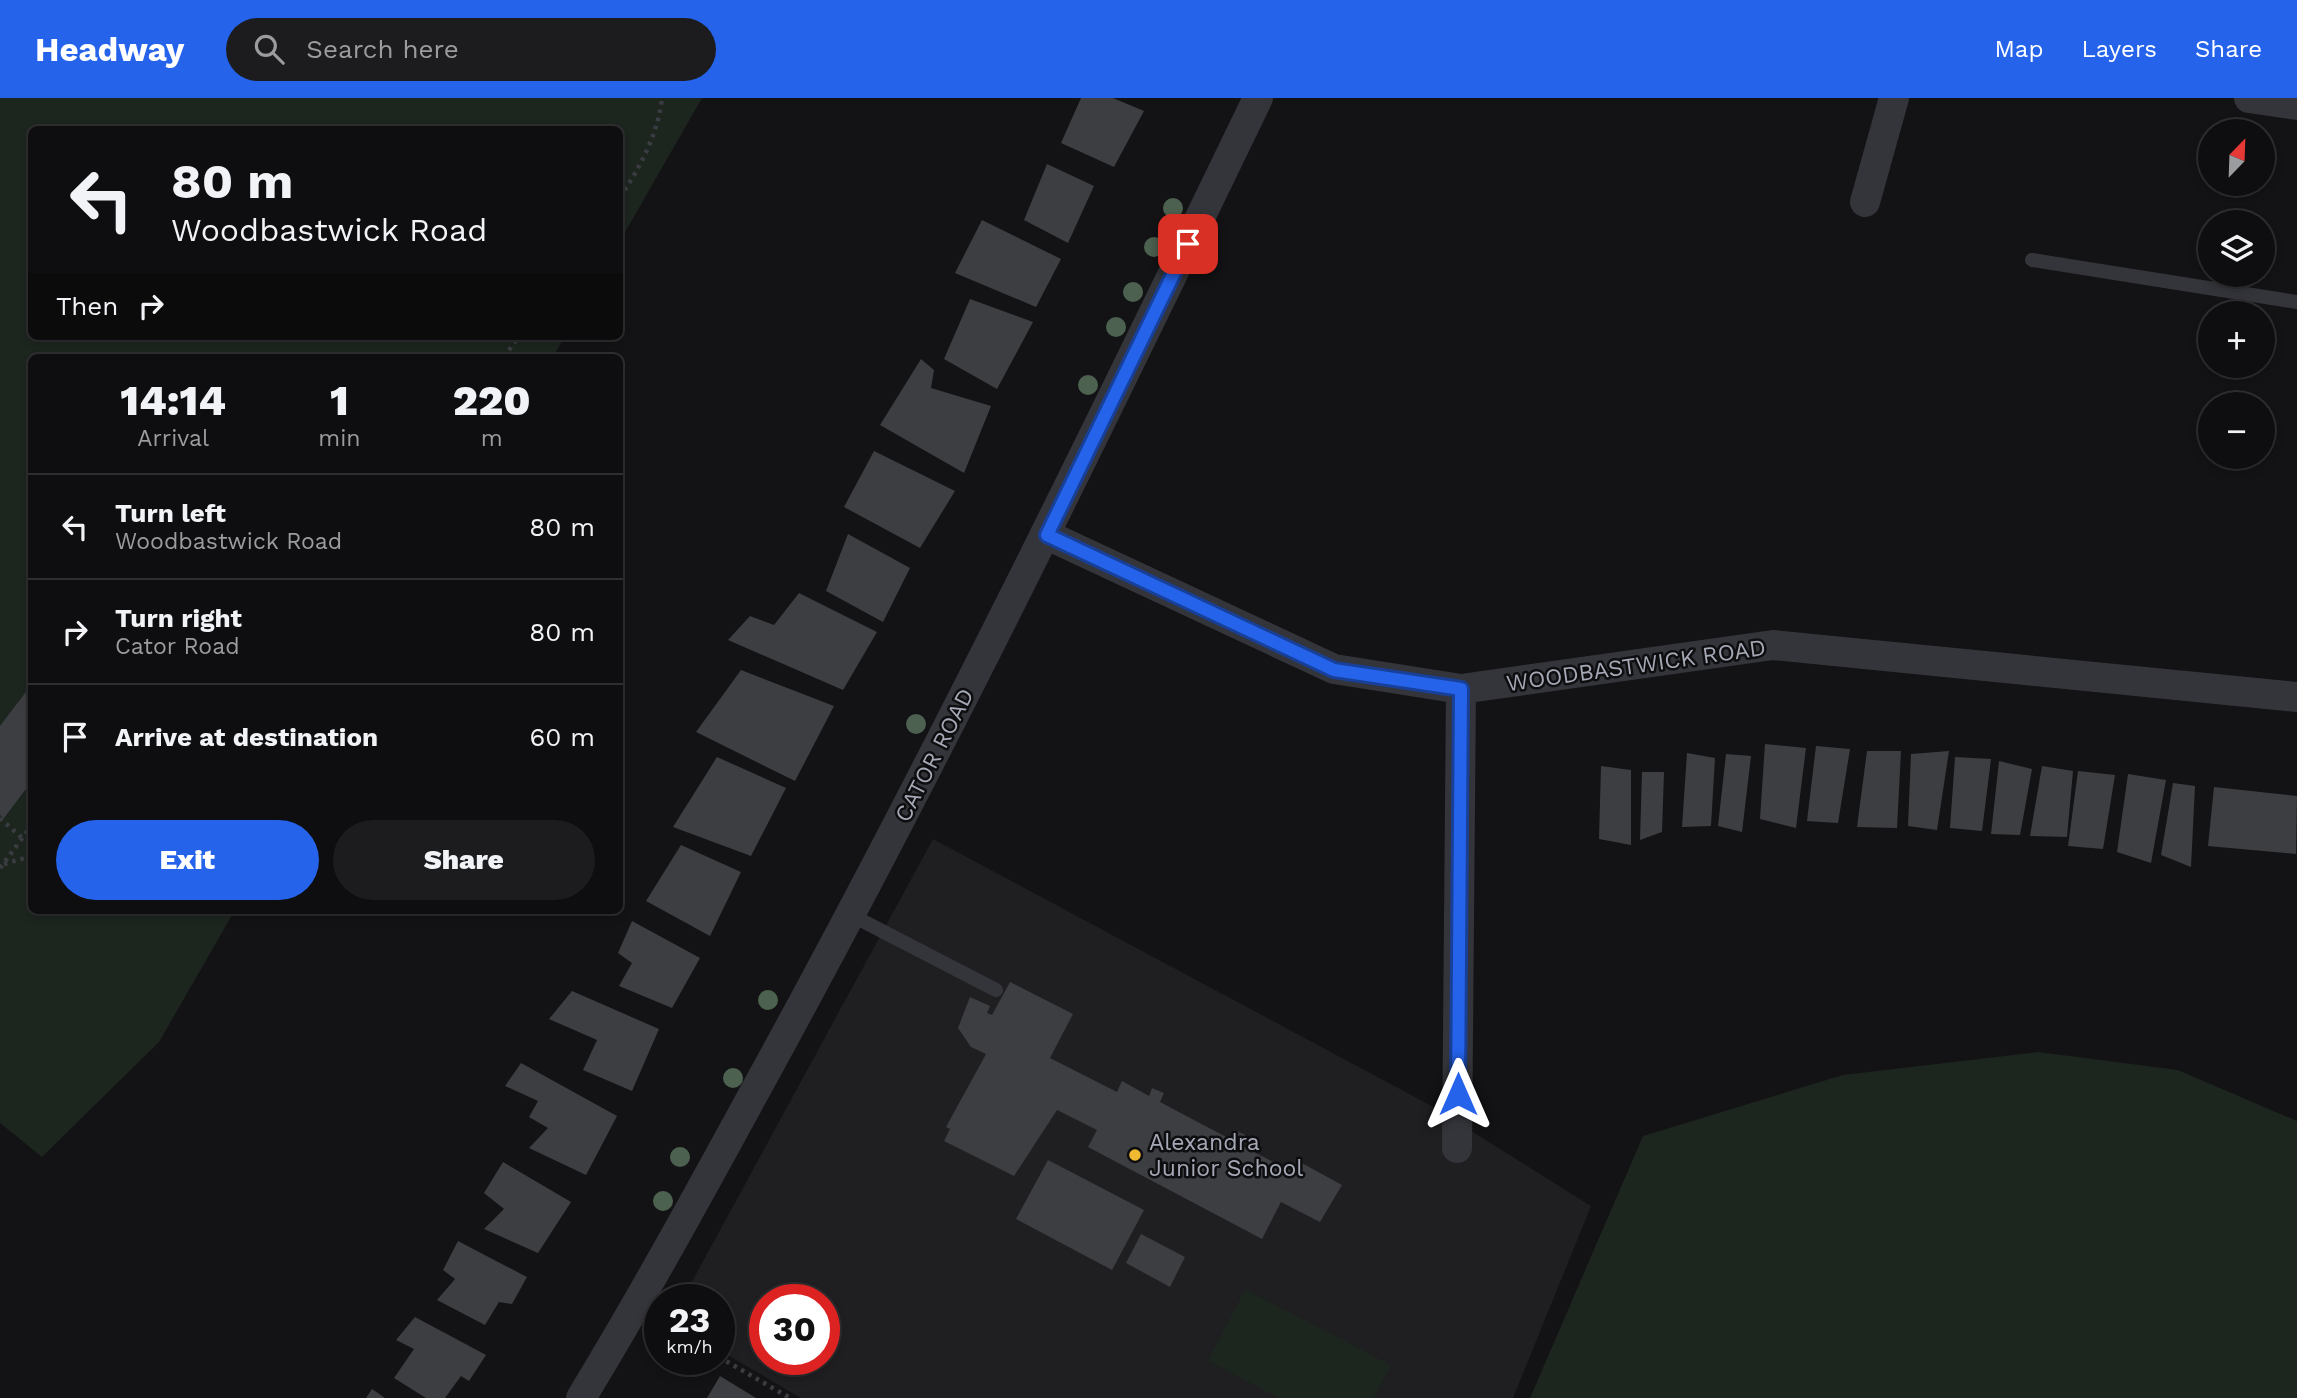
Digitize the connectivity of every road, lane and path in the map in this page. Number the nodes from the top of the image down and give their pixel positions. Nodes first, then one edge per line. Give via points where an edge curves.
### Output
1 (662, 98) edge
2 (1258, 98) edge
3 (1894, 98) edge
4 (2249, 98) edge
5 (2297, 106) edge
6 (623, 192) edge
7 (1865, 202) dead end
8 (2032, 260) dead end
9 (2297, 302) edge
10 (1047, 535) junction
11 (1461, 689) junction
12 (2297, 697) edge
13 (0, 818) edge
14 (28, 830) edge
15 (22, 838) junction
16 (28, 857) edge
17 (1, 866) edge
18 (851, 915) junction
19 (996, 990) dead end
20 (1457, 1148) dead end
21 (735, 1366) edge
22 (581, 1398) edge
23 (790, 1398) edge

1 - 6 path via 660,116 638,170
2 - 10 street, CATOR ROAD
3 - 7 street
4 - 5 street
8 - 9 lane
10 - 11 street, WOODBASTWICK ROAD via 1334,670
10 - 18 street, CATOR ROAD
11 - 12 street, WOODBASTWICK ROAD via 1773,645
11 - 20 street
13 - 15 path
14 - 15 path
15 - 17 path
16 - 17 path
18 - 19 lane
18 - 22 street, CATOR ROAD via 636,1309
21 - 23 path

